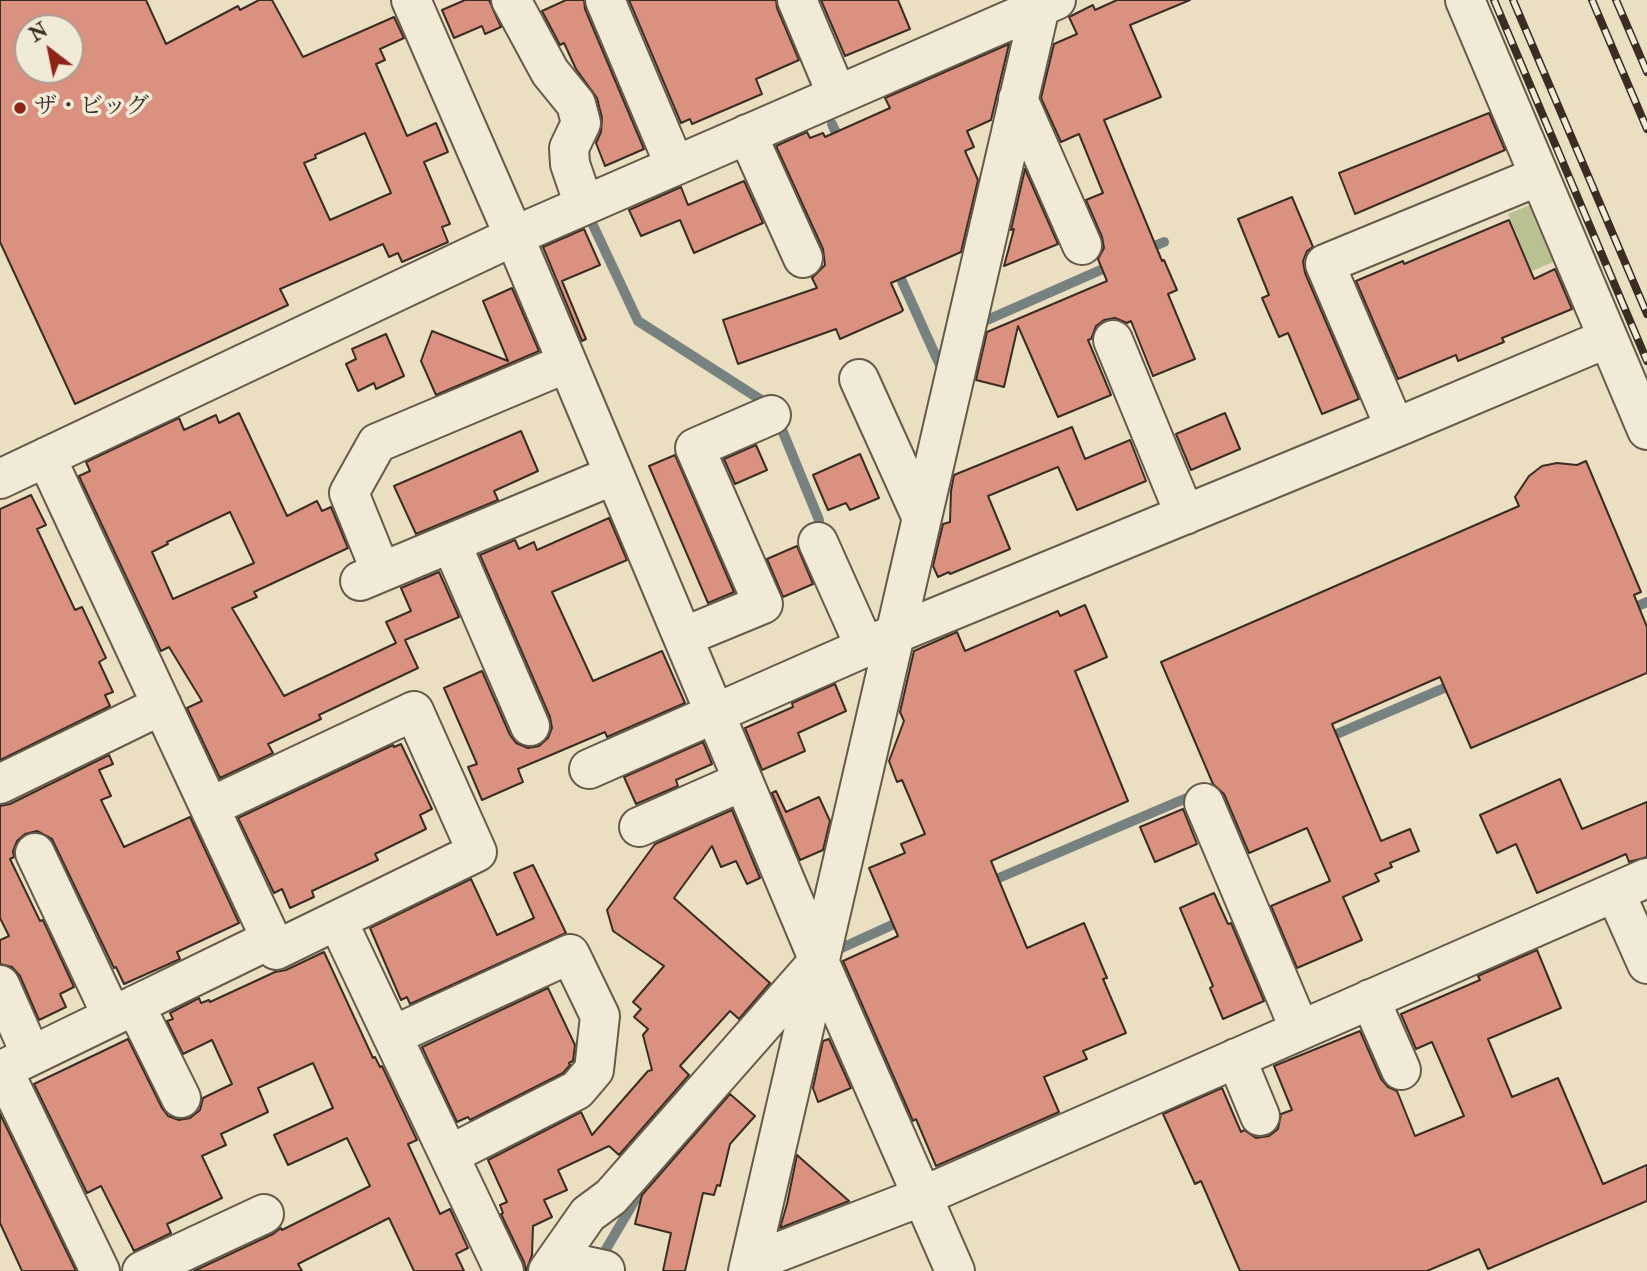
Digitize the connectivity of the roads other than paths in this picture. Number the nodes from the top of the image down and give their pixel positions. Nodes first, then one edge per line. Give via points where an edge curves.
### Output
1 (411, 0) edge
2 (511, 0) edge
3 (605, 0) edge
4 (797, 0) edge
5 (1465, 0) edge
6 (1048, 4) edge
7 (837, 95) junction
8 (1018, 99) junction
9 (747, 134) junction
10 (675, 166) junction
11 (1539, 176) junction
12 (584, 205) junction
13 (513, 236) junction
14 (1082, 245) dead end
15 (803, 258) dead end
16 (1608, 338) junction
17 (1113, 340) dead end
18 (567, 363) junction
19 (859, 379) dead end
20 (771, 415) dead end
21 (1395, 428) junction
22 (1647, 429) edge
23 (46, 457) junction
24 (614, 475) junction
25 (0, 479) edge
26 (1185, 514) junction
27 (921, 516) junction
28 (818, 542) dead end
29 (451, 543) junction
30 (683, 638) junction
31 (880, 640) junction
32 (162, 705) junction
33 (715, 714) junction
34 (530, 726) dead end
35 (589, 769) dead end
36 (743, 780) junction
37 (0, 783) edge
38 (1204, 803) dead end
39 (210, 807) junction
40 (639, 827) dead end
41 (35, 853) dead end
42 (1631, 885) edge
43 (338, 922) junction
44 (271, 939) junction
45 (819, 961) junction
46 (1647, 964) edge
47 (0, 985) edge
48 (1370, 999) junction
49 (123, 1010) junction
50 (1300, 1030) junction
51 (392, 1036) junction
52 (1236, 1058) junction
53 (11, 1065) edge
54 (1401, 1070) dead end
55 (181, 1098) dead end
56 (1260, 1116) dead end
57 (449, 1155) junction
58 (923, 1196) junction
59 (264, 1214) dead end
60 (749, 1267) edge
61 (578, 1269) edge
62 (100, 1271) edge
63 (142, 1271) edge
64 (504, 1271) edge
65 (955, 1271) edge

1 - 13 street
2 - 12 street via 550,72 576,104 581,123 569,148 569,164
3 - 10 street
4 - 7 street
5 - 11 street
6 - 7 street
6 - 8 street
7 - 9 street
8 - 14 street
8 - 27 street
9 - 10 street
9 - 15 street
10 - 12 street
11 - 16 street
11 - 21 street via 1325,264
12 - 13 street
13 - 18 street
13 - 23 street
16 - 21 street
16 - 22 street
17 - 26 street
18 - 24 street
18 - 29 street via 377,443 349,493 370,576
19 - 27 street
20 - 30 street via 695,448 763,604
21 - 26 street
23 - 25 street
23 - 32 street
24 - 29 street
24 - 30 street
26 - 31 street
27 - 31 street
28 - 31 street
29 - 34 street
30 - 33 street
31 - 33 street
31 - 45 street
32 - 37 street
32 - 39 street
33 - 35 street
33 - 36 street
36 - 40 street
36 - 45 street
38 - 50 street
39 - 43 street via 414,711 477,852
39 - 44 street
41 - 49 street
42 - 46 street
42 - 48 street
43 - 44 street via 276,950
43 - 51 street
44 - 49 street
45 - 58 street
45 - 60 street
45 - 61 street via 611,1197 588,1214
47 - 53 street
48 - 50 street
48 - 54 street
49 - 53 street
49 - 55 street
50 - 52 street
51 - 57 street
51 - 57 street via 570,954 600,1016 594,1070 577,1090
52 - 56 street
52 - 58 street
53 - 62 street
57 - 64 street
58 - 60 street
58 - 65 street
59 - 63 street

